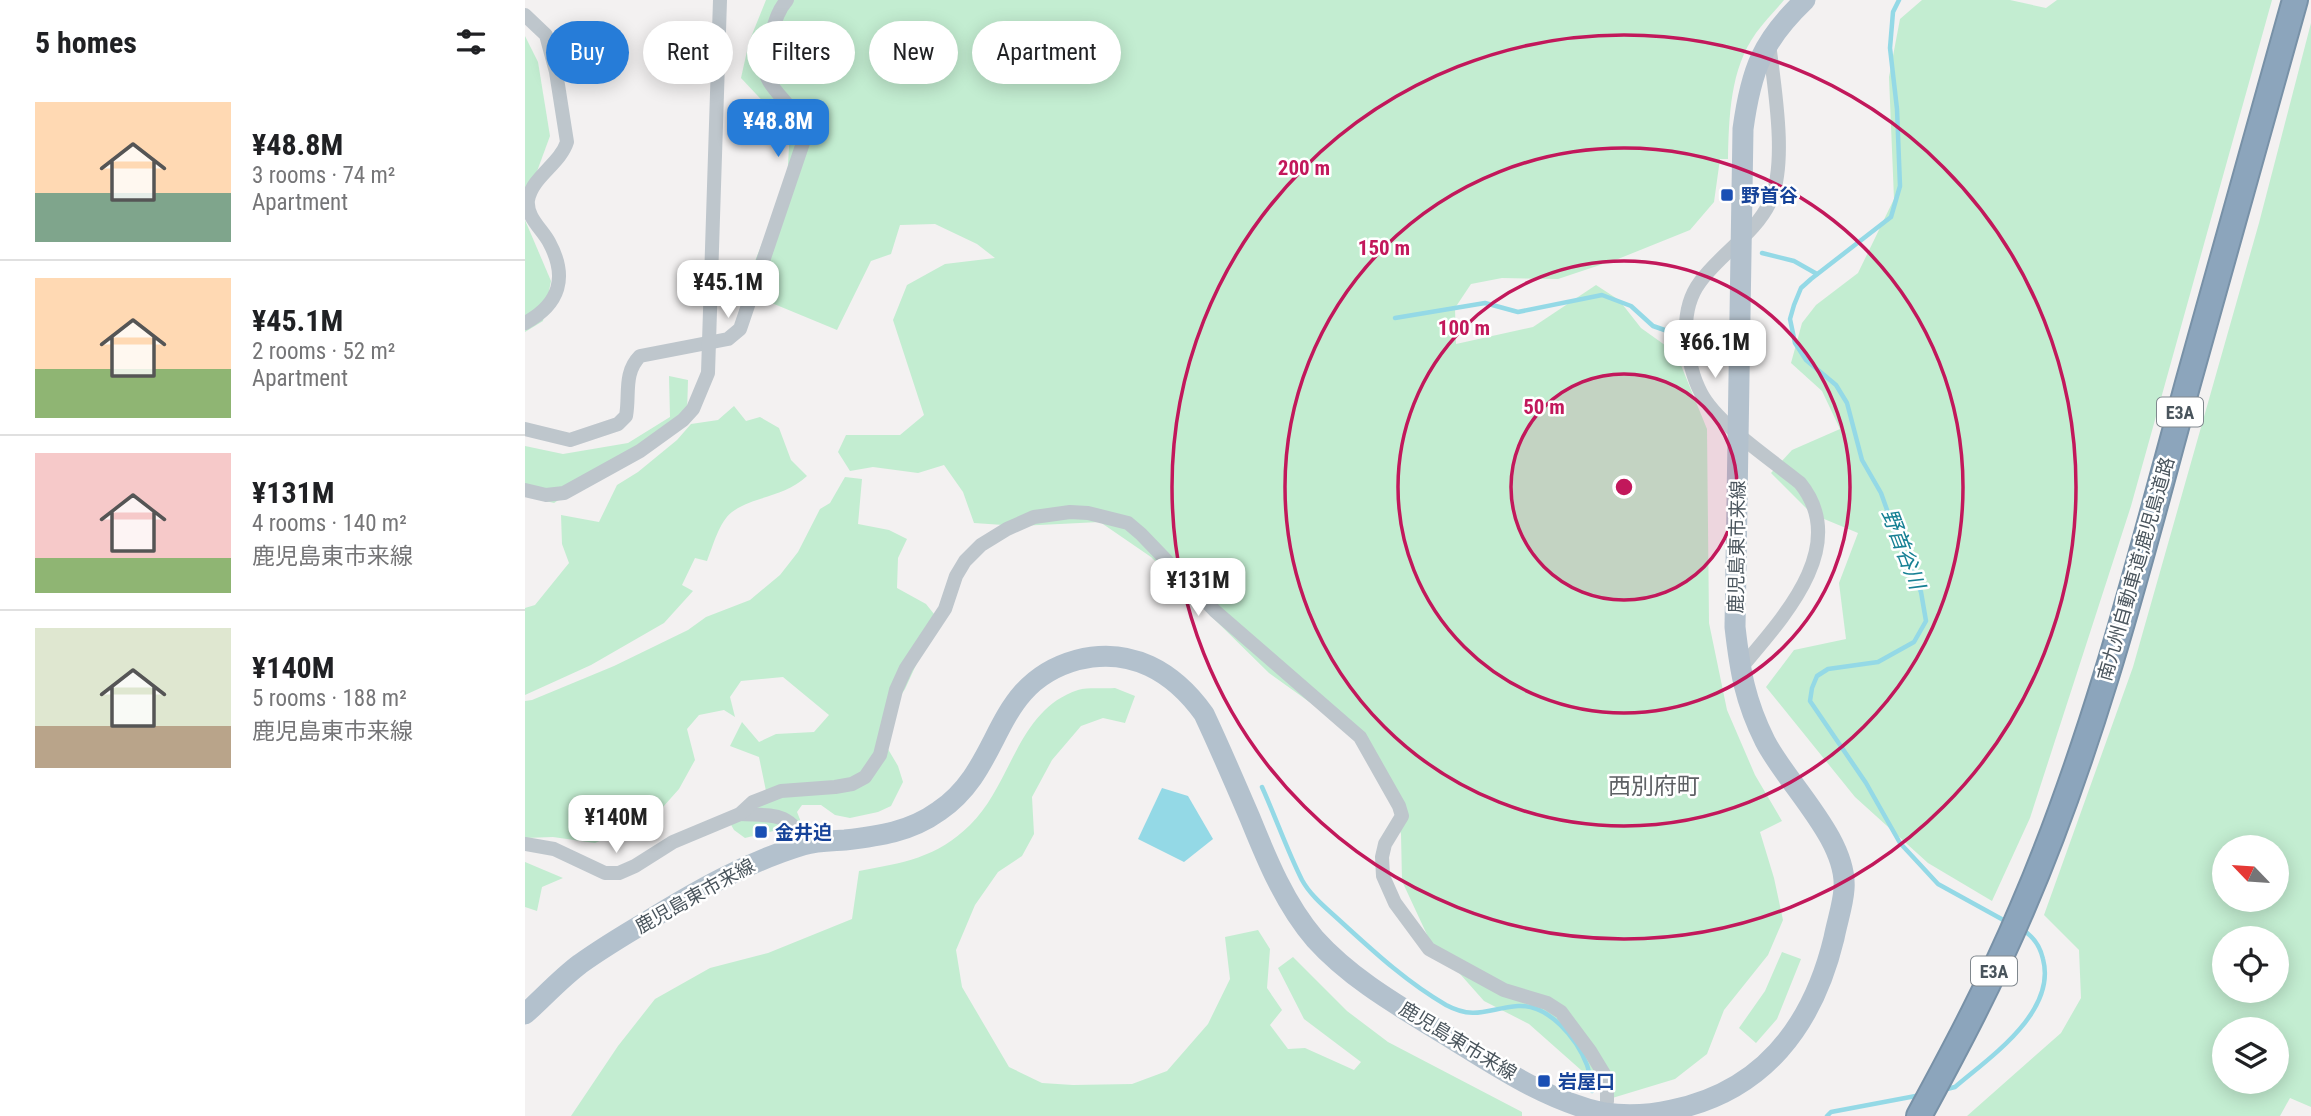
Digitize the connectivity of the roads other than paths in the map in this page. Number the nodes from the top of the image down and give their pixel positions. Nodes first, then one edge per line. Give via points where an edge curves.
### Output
1 (720, 0) edge
2 (787, 0) edge
3 (1805, 0) edge
4 (2295, 0) edge
5 (525, 15) edge
6 (1768, 41) junction
7 (1740, 241) junction
8 (525, 323) edge
9 (710, 343) junction
10 (525, 429) edge
11 (1738, 432) junction
12 (525, 490) edge
13 (1739, 669) junction
14 (740, 814) junction
15 (525, 844) edge
16 (806, 844) junction
17 (525, 1014) edge
18 (1603, 1114) edge
19 (1919, 1116) edge

1 - 9 street
2 - 9 street via 775,21 764,69 800,119 805,137 740,329 728,339
3 - 6 main road, 鹿児島東市来線
4 - 19 highway, 南九州自動車道;鹿児島道路 / E3A via 2103,686 2022,908 1970,1023
5 - 8 street via 546,35 567,142 532,188 529,200 529,211 550,244 561,276 559,288
6 - 7 main road, 鹿児島東市来線 via 1752,80 1743,129
6 - 7 street via 1779,156 1777,181 1770,202
7 - 11 main road, 鹿児島東市来線
7 - 11 street via 1698,284 1685,318 1688,357 1702,394
9 - 10 street via 640,356 632,364 626,416 618,424 570,440
9 - 12 street via 708,373 693,409 683,420 641,450 564,493
11 - 13 main road, 鹿児島東市来線 via 1735,627
11 - 13 street via 1811,497 1818,537 1800,594
13 - 18 main road, 鹿児島東市来線 via 1766,743 1833,844 1843,871 1844,886 1821,982 1787,1043 1744,1081 1690,1106 1653,1114
14 - 15 street via 673,842 619,873 605,873 554,849
14 - 16 street via 778,816 797,828
14 - 18 street via 753,802 781,790 835,787 865,777 880,755 906,668 945,609 965,561 981,545 1034,517 1087,513 1128,523 1215,611 1360,737 1402,816 1382,857 1383,876 1395,903 1429,949 1504,990 1561,1012 1607,1079
16 - 17 main road, 鹿児島東市来線 via 726,876 659,914 578,965
16 - 18 main road, 鹿児島東市来線 via 890,834 938,812 982,766 1022,691 1055,668 1103,657 1142,662 1176,681 1204,714 1272,870 1314,937 1337,961 1407,1011 1507,1072 1571,1104

